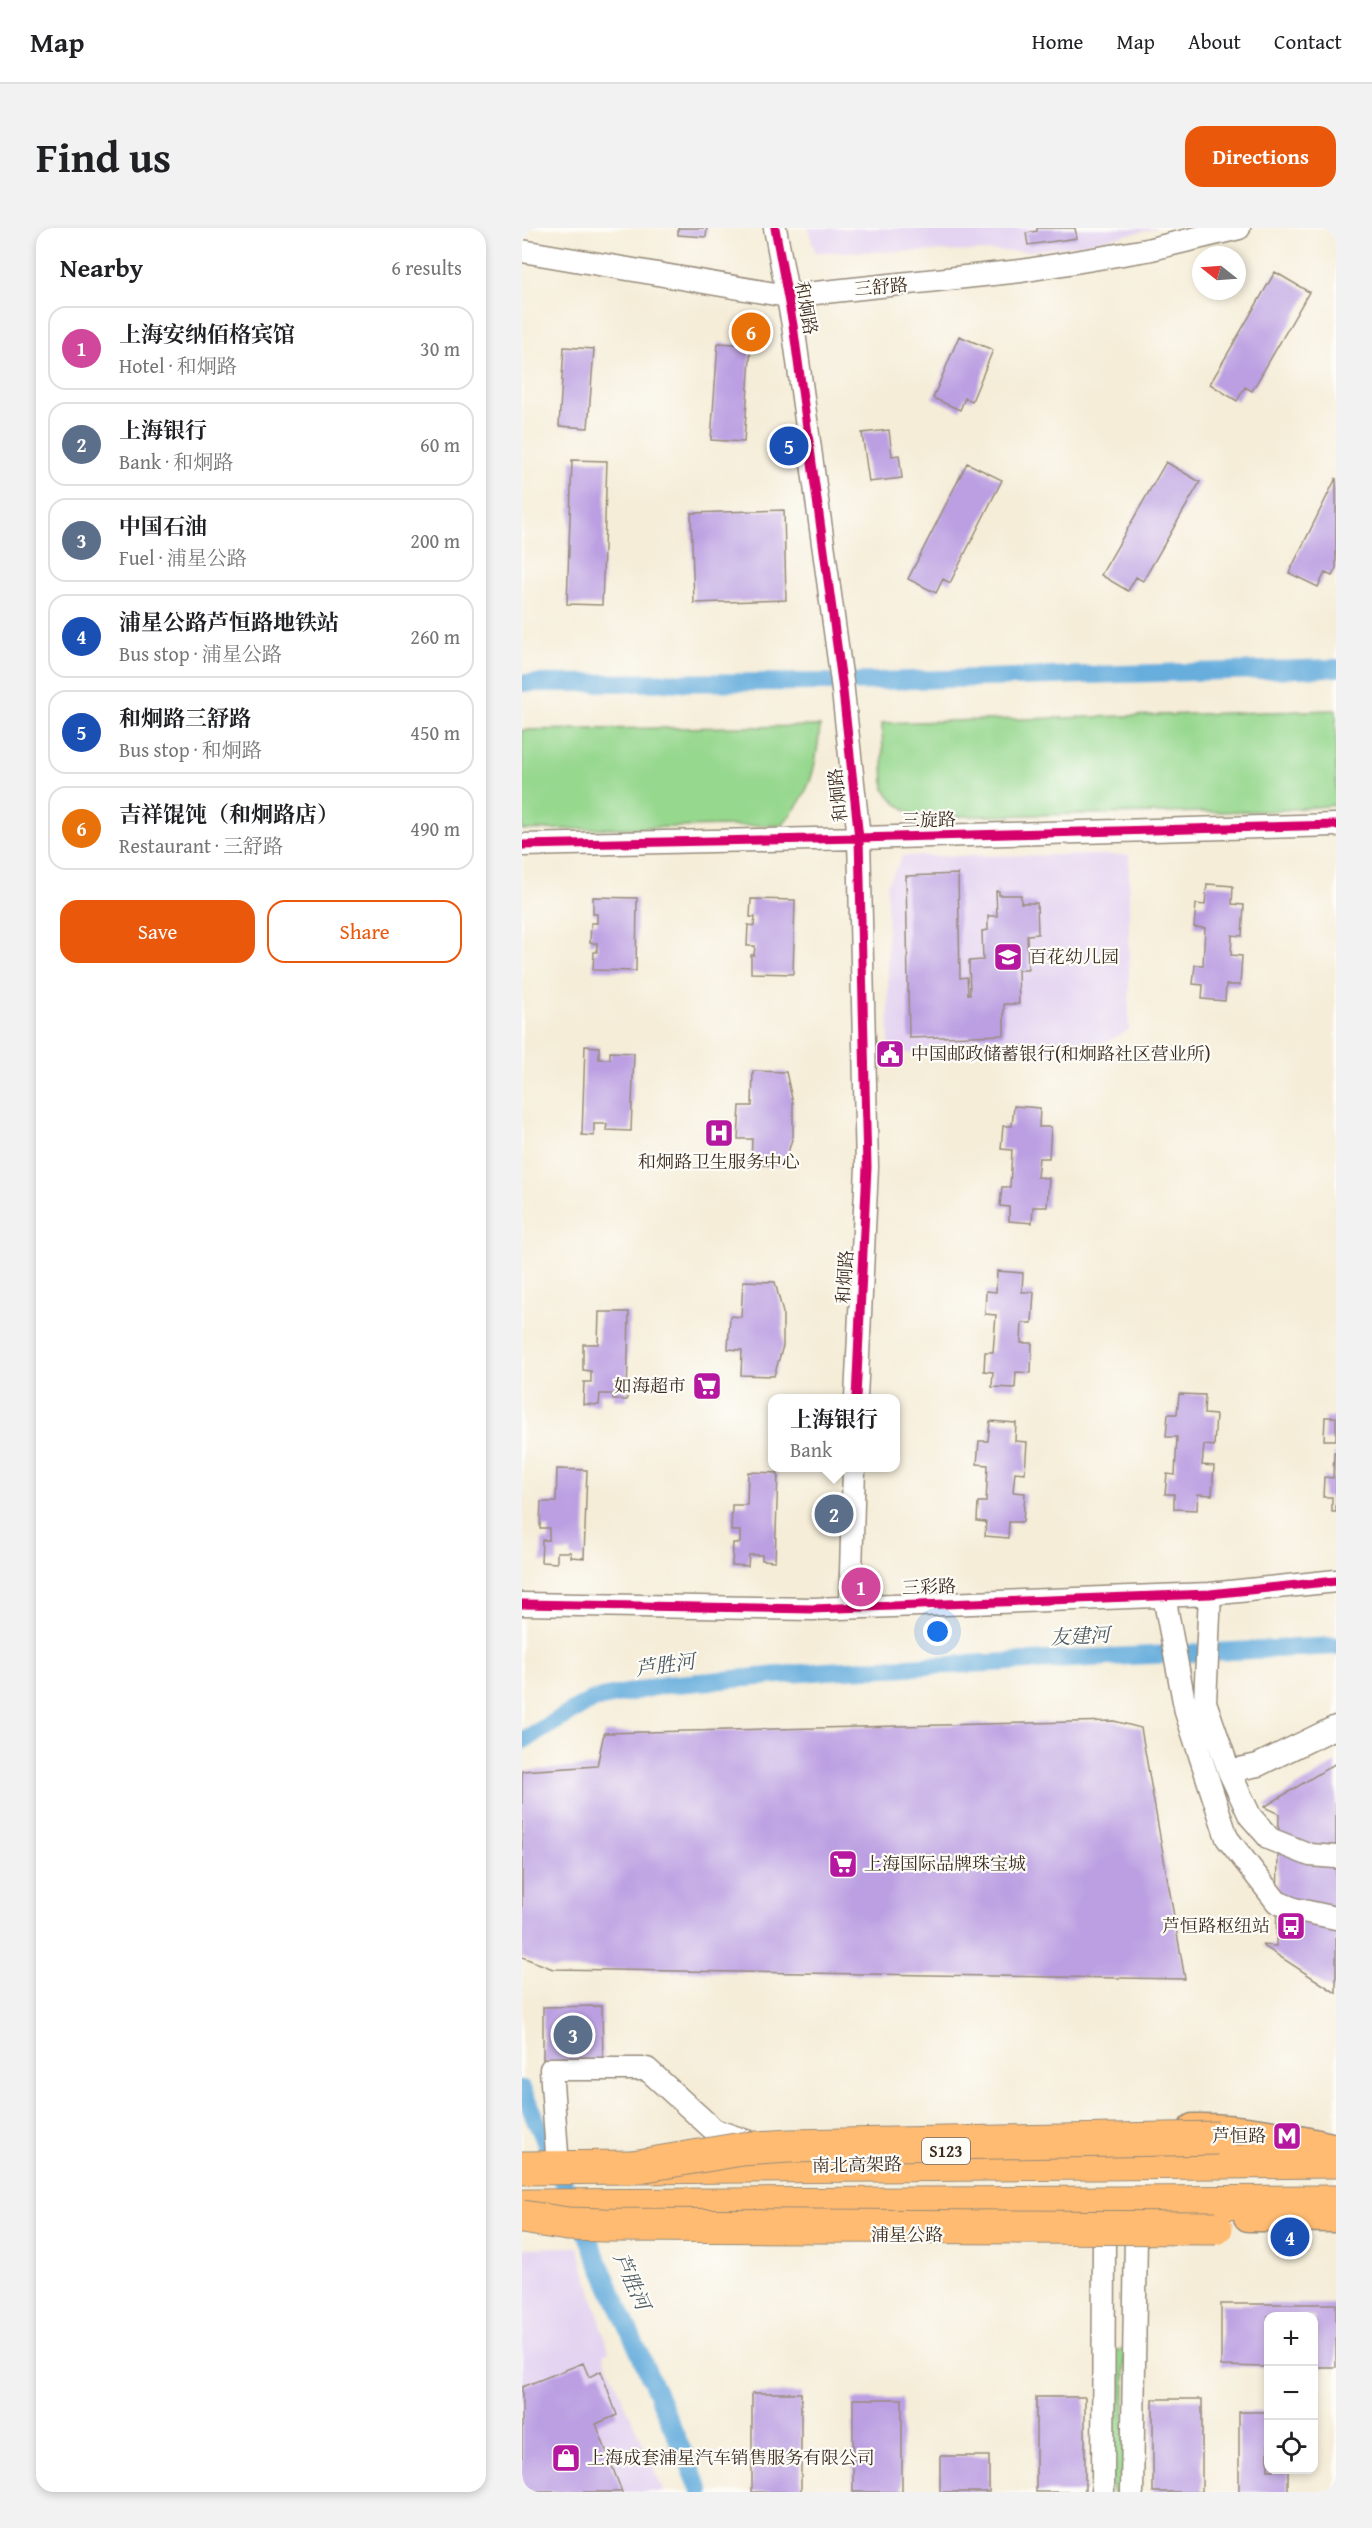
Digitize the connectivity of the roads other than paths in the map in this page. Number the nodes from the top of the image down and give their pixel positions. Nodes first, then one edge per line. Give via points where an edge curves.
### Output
1 (776, 228) edge
2 (1239, 228) edge
3 (522, 251) edge
4 (787, 296) junction
5 (1336, 825) edge
6 (859, 838) junction
7 (522, 845) edge
8 (856, 1394) edge
9 (854, 1472) edge
10 (1336, 1581) edge
11 (1210, 1594) junction
12 (1164, 1596) junction
13 (522, 1604) edge
14 (850, 1607) junction
15 (1336, 1727) edge
16 (1229, 1771) junction
17 (1336, 1857) edge
18 (1336, 1918) edge
19 (1336, 2148) edge
20 (557, 2153) junction
21 (782, 2153) junction
22 (522, 2154) edge
23 (1336, 2161) edge
24 (633, 2167) junction
25 (522, 2168) edge
26 (1336, 2202) edge
27 (1336, 2218) edge
28 (1291, 2219) junction
29 (528, 2221) edge
30 (625, 2226) junction
31 (1136, 2235) junction
32 (1104, 2236) junction
33 (1134, 2327) junction
34 (1104, 2328) junction
35 (1103, 2492) edge
36 (1132, 2492) edge

1 - 4 street, 和炯路
2 - 4 street, 三舒路 via 1148,250 1021,272
3 - 4 street, 三舒路
4 - 6 street, 和炯路 via 842,682
5 - 6 street, 三旋路
6 - 7 street, 三旋路
6 - 8 street, 和炯路 via 867,1167
9 - 14 street
10 - 11 street, 三彩路
11 - 12 street, 三彩路
11 - 16 street via 1205,1702
12 - 14 street, 三彩路
12 - 18 street via 1186,1712 1227,1838 1277,1902
13 - 14 street, 三彩路 via 738,1609
15 - 16 street via 1258,1764
16 - 17 street via 1250,1816 1270,1839 1310,1855
19 - 21 main road via 1277,2135 1195,2128 884,2132 830,2139
19 - 24 highway, bridge via 1218,2138 789,2146 742,2149
20 - 21 main road
20 - 21 street via 551,2069 647,2069 714,2130
20 - 22 main road
23 - 24 highway, 南北高架路, bridge
24 - 25 highway, 南北高架路
26 - 29 highway
27 - 28 main road, 浦星公路
28 - 29 highway, bridge via 1255,2220 1216,2228 605,2226
28 - 30 main road, 浦星公路 via 1105,2214
28 - 31 main road, 浦星公路 via 1213,2236
29 - 30 main road, 浦星公路
30 - 32 main road, 浦星公路
31 - 32 main road, 浦星公路
31 - 33 street
32 - 34 street
33 - 34 street
33 - 36 street
34 - 35 street

